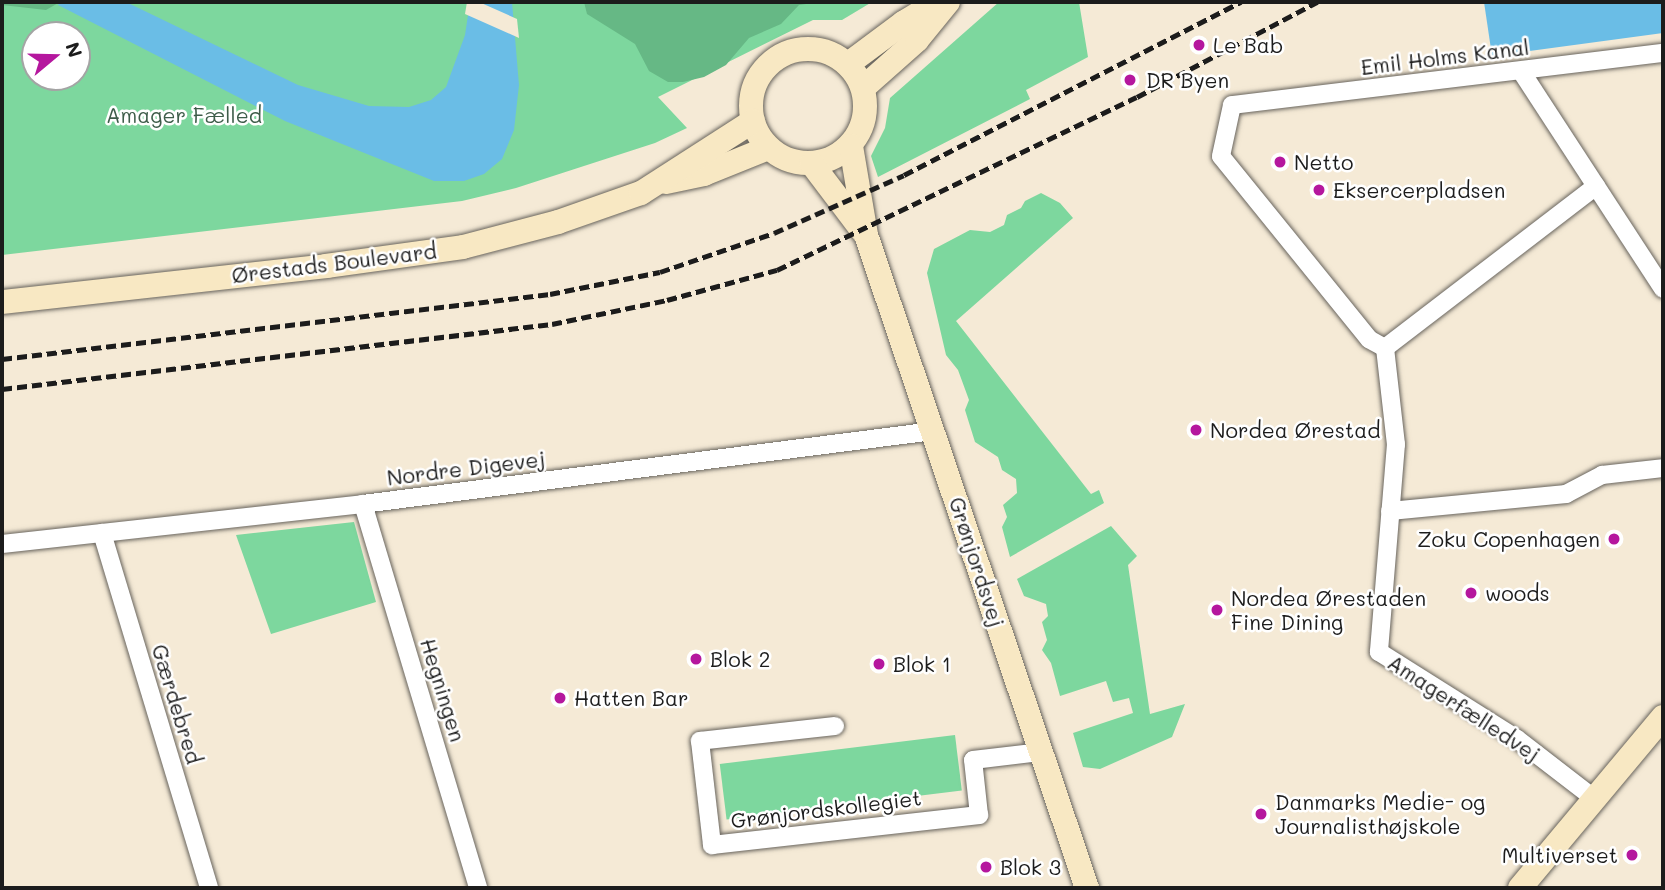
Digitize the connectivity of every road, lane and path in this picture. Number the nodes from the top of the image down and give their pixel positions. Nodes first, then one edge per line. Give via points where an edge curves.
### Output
1 (938, 2) edge
2 (948, 2) edge
3 (1663, 52) edge
4 (848, 64) junction
5 (1521, 71) junction
6 (863, 88) junction
7 (753, 121) junction
8 (851, 146) junction
9 (768, 148) junction
10 (812, 164) junction
11 (657, 184) junction
12 (1596, 186) junction
13 (866, 235) junction
14 (1663, 289) edge
15 (2, 302) edge
16 (1385, 348) junction
17 (934, 430) junction
18 (1663, 468) edge
19 (363, 504) junction
20 (1390, 511) junction
21 (102, 533) junction
22 (2, 544) edge
23 (1663, 717) edge
24 (835, 726) dead end
25 (1040, 752) junction
26 (1595, 799) junction
27 (209, 888) edge
28 (478, 888) edge
29 (1087, 888) edge
30 (1520, 888) edge

1 - 4 street
2 - 6 street via 917,40
3 - 5 street, Emil Holms Kanal
4 - 6 street
4 - 7 street via 807,49 779,57 755,85
5 - 12 street
5 - 16 street, Emil Holms Kanal via 1232,105 1221,156 1369,339
6 - 8 street via 864,119
7 - 9 street
7 - 11 street, Ørestads Boulevard
8 - 10 street
8 - 13 street, Grønjordsvej
9 - 10 street via 781,158
9 - 11 street, Ørestads Boulevard via 704,173
10 - 13 street, Grønjordsvej
11 - 15 street, Ørestads Boulevard via 558,222 463,247
12 - 14 street
12 - 16 street
13 - 17 street, Grønjordsvej
16 - 20 street, Amagerfælledvej via 1396,444
17 - 19 street, Nordre Digevej
17 - 25 street, Grønjordsvej
18 - 20 street via 1602,475 1566,494
19 - 21 street, Nordre Digevej
19 - 28 street, Hegningen
20 - 26 street, Amagerfælledvej via 1379,652 1508,733
21 - 22 street, Nordre Digevej
21 - 27 street, Gærdebred
23 - 26 street
24 - 25 street, Grønjordskollegiet via 700,741 712,845 979,815 973,760
25 - 29 street, Grønjordsvej
26 - 30 street

